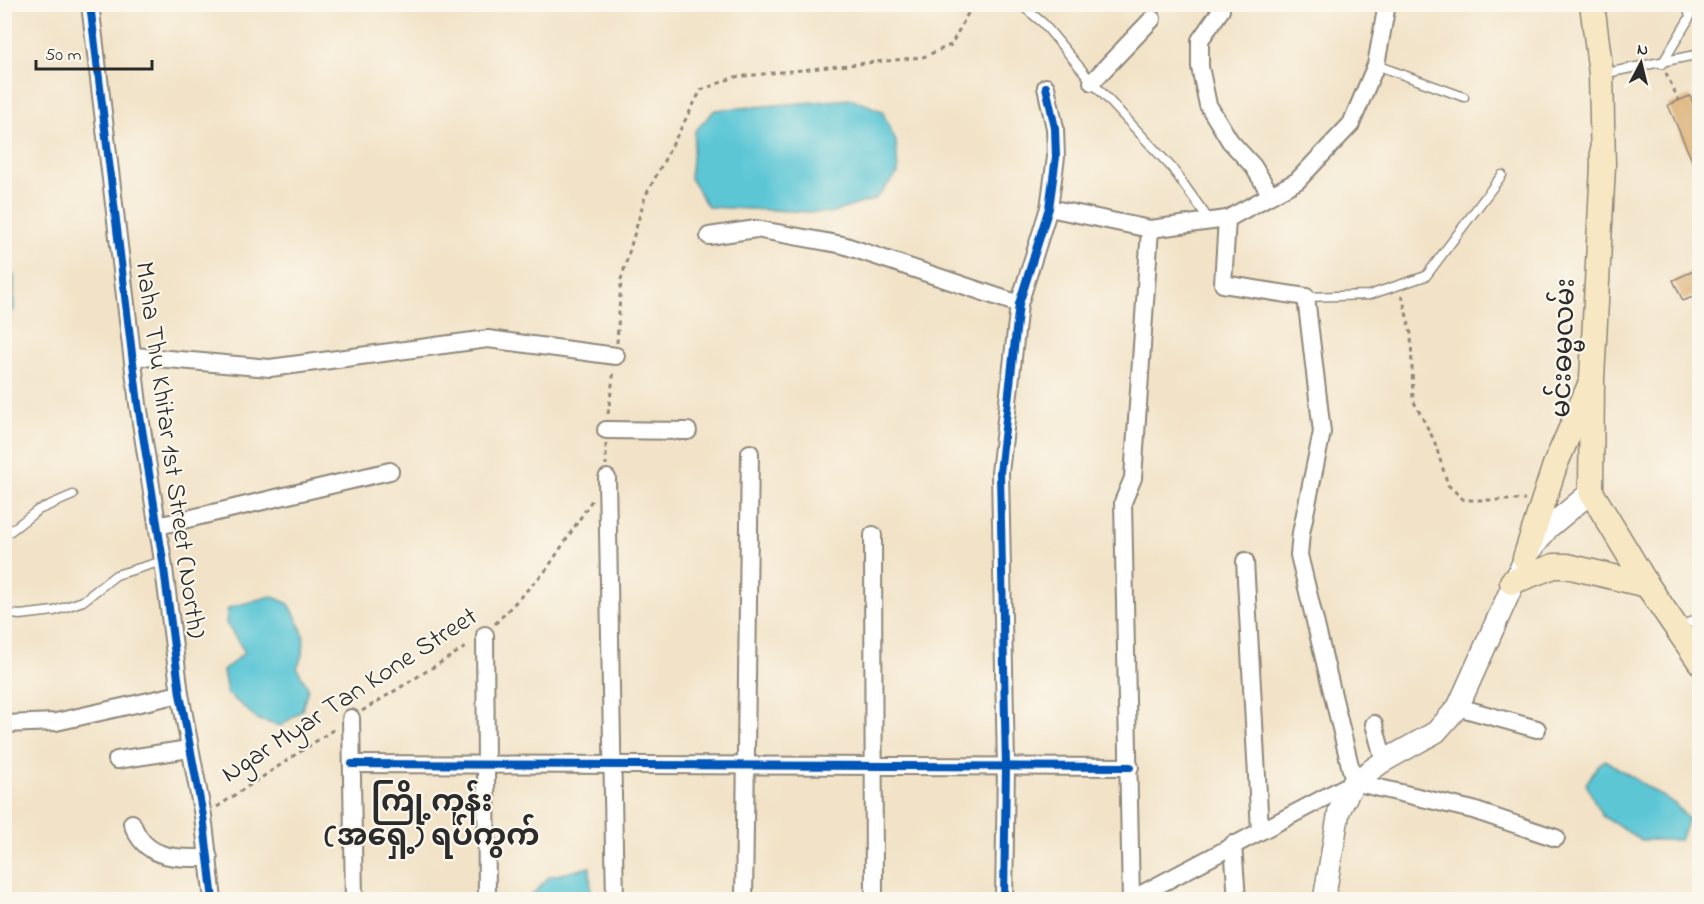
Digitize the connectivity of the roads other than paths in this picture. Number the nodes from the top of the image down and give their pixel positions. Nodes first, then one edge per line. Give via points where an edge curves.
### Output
1 (90, 4) edge
2 (1020, 4) edge
3 (1221, 4) edge
4 (1387, 4) edge
5 (1592, 4) edge
6 (1687, 4) edge
7 (1152, 19) dead end
8 (1700, 54) edge
9 (1662, 64) junction
10 (1376, 65) junction
11 (1601, 74) junction
12 (1092, 82) junction
13 (1046, 87) dead end
14 (1464, 97) dead end
15 (1502, 175) dead end
16 (1271, 195) junction
17 (1049, 208) junction
18 (1219, 220) junction
19 (1150, 229) junction
20 (709, 236) dead end
21 (1306, 297) junction
22 (1019, 304) junction
23 (134, 356) junction
24 (616, 356) road end
25 (1592, 379) junction
26 (606, 430) road end
27 (688, 431) dead end
28 (750, 453) dead end
29 (390, 471) dead end
30 (607, 478) road end
31 (1591, 492) junction
32 (73, 495) dead end
33 (158, 526) junction
34 (873, 535) dead end
35 (4, 536) edge
36 (1525, 558) junction
37 (163, 561) junction
38 (1245, 561) dead end
39 (1512, 582) junction
40 (1647, 585) junction
41 (4, 613) edge
42 (1700, 618) edge
43 (1675, 628) junction
44 (485, 635) road end
45 (1700, 662) edge
46 (180, 694) junction
47 (1458, 707) junction
48 (351, 718) road end
49 (4, 724) edge
50 (1374, 724) dead end
51 (1537, 729) dead end
52 (189, 749) junction
53 (117, 760) dead end
54 (1384, 761) junction
55 (352, 764) junction
56 (486, 764) junction
57 (614, 765) junction
58 (744, 766) junction
59 (874, 766) junction
60 (1006, 766) junction
61 (1130, 767) junction
62 (1354, 782) junction
63 (132, 823) dead end
64 (1260, 830) junction
65 (1556, 838) dead end
66 (1233, 844) junction
67 (208, 858) junction
68 (1130, 899) edge
69 (213, 900) edge
70 (354, 900) edge
71 (487, 900) edge
72 (615, 900) edge
73 (744, 900) edge
74 (874, 900) edge
75 (1004, 900) edge
76 (1237, 900) edge
77 (1324, 900) edge

1 - 23 street, Maha Thu Khitar 1st Street (North)
2 - 12 lane via 1043,23
3 - 16 street via 1221,10 1200,40 1200,67 1208,105
4 - 10 street
5 - 11 main road, မင်းဓမ္မလမ်း
6 - 9 lane via 1690,17
7 - 12 street
8 - 9 lane
9 - 11 lane
10 - 14 lane
10 - 16 street via 1351,124 1297,181
11 - 25 main road, မင်းဓမ္မလမ်း via 1603,177
12 - 18 lane
13 - 17 street via 1055,128 1056,157
15 - 21 lane via 1426,276 1369,295
16 - 18 street
17 - 19 street
17 - 22 street
18 - 19 street
18 - 21 street via 1223,284
19 - 61 street via 1133,478 1123,502
20 - 22 street via 756,229 843,245
21 - 62 street via 1322,432 1299,555
22 - 60 street via 1000,473
23 - 24 street via 270,368 488,339
23 - 33 street, Maha Thu Khitar 1st Street (North)
25 - 31 main road, မင်းဓမ္မလမ်း
25 - 36 main road via 1567,433
26 - 27 street
28 - 58 street
29 - 33 street
30 - 57 street
31 - 36 street via 1548,528
31 - 40 main road
32 - 35 lane via 38,510
33 - 37 street, Maha Thu Khitar 1st Street (North)
34 - 59 street
36 - 39 street
37 - 41 lane via 116,575 83,601 54,611
37 - 46 street, Maha Thu Khitar 1st Street (North)
38 - 64 street
39 - 40 main road via 1539,569 1567,566
39 - 47 street
40 - 43 main road
42 - 43 lane
43 - 45 main road
44 - 56 street
46 - 49 street via 56,722
46 - 52 street, Maha Thu Khitar 1st Street (North)
47 - 51 street
47 - 54 street via 1436,732
48 - 55 street
50 - 54 street
52 - 53 street
52 - 67 street, Maha Thu Khitar 1st Street (North)
54 - 62 street
55 - 56 street
55 - 70 street
56 - 57 street
56 - 71 street
57 - 58 street
57 - 72 street
58 - 59 street
58 - 73 street
59 - 60 street
59 - 74 street
60 - 61 street
60 - 75 street
61 - 68 street
62 - 64 street
62 - 65 street via 1473,810
62 - 77 street via 1339,811
63 - 67 street via 137,837 150,849 172,858
64 - 66 street
66 - 68 street
66 - 76 street
67 - 69 street, Maha Thu Khitar 1st Street (North)

